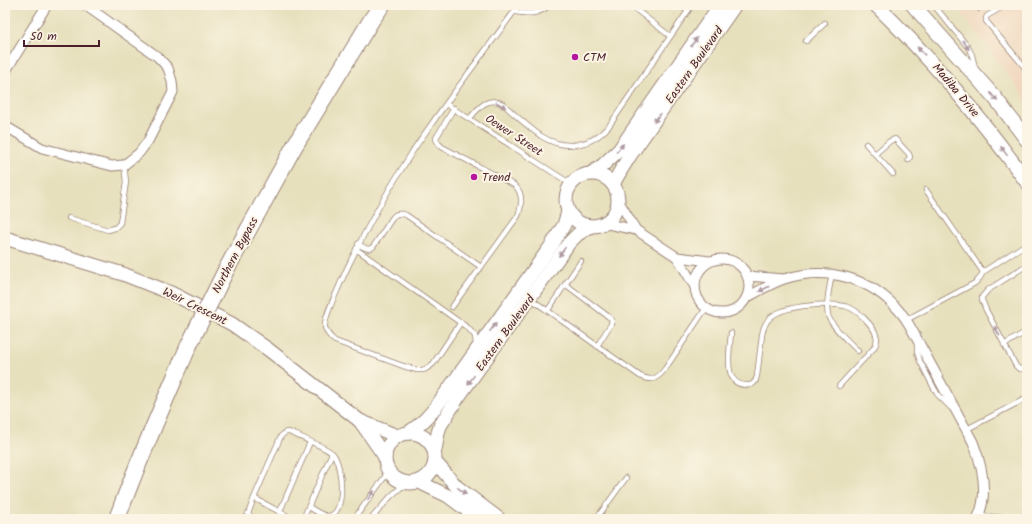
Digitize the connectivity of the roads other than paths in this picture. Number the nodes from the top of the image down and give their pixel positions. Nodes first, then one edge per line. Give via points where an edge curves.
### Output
1 (48, 5) edge
2 (84, 5) edge
3 (382, 5) edge
4 (519, 5) edge
5 (550, 5) edge
6 (630, 5) edge
7 (680, 5) edge
8 (692, 5) edge
9 (720, 5) edge
10 (735, 5) edge
11 (876, 5) edge
12 (913, 5) edge
13 (932, 5) edge
14 (1002, 7) dead end
15 (688, 10) junction
16 (514, 12) junction
17 (825, 23) dead end
18 (670, 36) junction
19 (806, 41) dead end
20 (1027, 70) edge
21 (5, 72) edge
22 (977, 77) junction
23 (446, 104) junction
24 (454, 108) junction
25 (470, 118) junction
26 (5, 126) edge
27 (1027, 140) edge
28 (866, 144) dead end
29 (875, 154) junction
30 (908, 160) dead end
31 (124, 165) junction
32 (590, 174) junction
33 (893, 174) dead end
34 (1027, 182) edge
35 (571, 184) junction
36 (613, 184) junction
37 (926, 190) dead end
38 (618, 200) junction
39 (568, 212) junction
40 (69, 218) dead end
41 (597, 225) junction
42 (636, 230) junction
43 (5, 238) edge
44 (358, 244) junction
45 (1023, 246) dead end
46 (356, 249) junction
47 (677, 257) junction
48 (581, 261) dead end
49 (710, 261) junction
50 (1027, 265) edge
51 (481, 267) junction
52 (983, 272) junction
53 (832, 274) junction
54 (747, 276) junction
55 (783, 279) junction
56 (565, 284) junction
57 (695, 287) junction
58 (530, 298) junction
59 (746, 298) junction
60 (828, 304) junction
61 (452, 307) dead end
62 (706, 308) junction
63 (548, 310) junction
64 (906, 320) junction
65 (461, 322) junction
66 (1027, 331) edge
67 (731, 334) dead end
68 (1004, 344) junction
69 (597, 346) junction
70 (477, 350) junction
71 (858, 351) dead end
72 (1027, 367) edge
73 (839, 386) dead end
74 (1027, 398) edge
75 (360, 421) junction
76 (967, 429) junction
77 (402, 434) junction
78 (310, 442) junction
79 (332, 453) junction
80 (385, 456) junction
81 (435, 457) junction
82 (389, 471) junction
83 (626, 478) dead end
84 (413, 483) junction
85 (254, 498) junction
86 (309, 507) junction
87 (280, 511) junction
88 (247, 517) edge
89 (978, 518) edge
90 (117, 519) edge
91 (255, 519) edge
92 (293, 519) edge
93 (304, 519) edge
94 (354, 519) edge
95 (371, 519) edge
96 (479, 519) edge
97 (499, 519) edge
98 (598, 519) edge
99 (1025, 519) edge

1 - 21 street
2 - 31 street via 158,57 168,68 172,80 173,92 148,141 139,153
3 - 90 highway, Northern Bypass, bridge via 295,145 226,270 189,345 140,458
4 - 16 lane
5 - 16 lane via 531,14
6 - 18 lane
7 - 15 lane
8 - 15 lane
32 -> 9 street, Eastern Boulevard via 613,156 623,144
10 -> 36 street, Eastern Boulevard
34 -> 11 main road, Madiba Drive via 941,72
12 - 22 main road, Madiba Drive
13 -> 22 lane via 968,47
14 - 20 lane via 988,16 987,22
15 - 18 lane
16 - 23 lane
17 - 19 lane
25 -> 18 lane via 488,102 498,102 548,140 572,145 593,140 605,131
22 -> 27 main road, Madiba Drive
23 - 24 lane, Oewer Street
23 - 44 lane via 411,153
24 - 25 lane, Oewer Street
24 - 51 lane via 436,138 437,143 514,185 521,199 518,216
25 - 35 lane, Oewer Street
26 - 31 street via 42,148 112,166
28 - 29 lane
29 - 30 lane via 895,139 909,154
29 - 33 lane
31 - 40 lane via 126,182 120,223 115,228 108,230
32 - 35 street, Eastern Boulevard via 576,178
32 - 36 street via 603,176
35 - 39 street, Eastern Boulevard via 566,198
36 - 38 street
37 - 52 lane
38 - 41 street, Eastern Boulevard via 613,216 607,222
38 - 42 street
39 - 41 street via 572,218 584,225
70 -> 39 street, Eastern Boulevard via 551,246 564,225
41 - 42 street
41 -> 58 street, Eastern Boulevard via 578,234 569,243
42 - 47 street
43 - 75 street, Weir Crescent via 123,274 171,293 232,324
44 - 46 lane
44 - 51 lane via 368,249 374,248 393,217 401,213
45 - 52 lane
46 - 65 lane
46 - 65 lane via 325,323 328,335 335,341 403,366 422,370 433,364
47 - 49 street
47 - 57 street
48 - 56 lane
49 - 54 street via 728,259 742,268
49 - 57 street via 698,273
68 -> 50 lane via 982,297 988,290
51 - 61 lane
52 - 64 lane via 975,283
53 - 55 street via 801,275
53 - 60 lane
53 - 64 street via 850,278 874,289 893,304
54 - 55 street
54 - 59 street via 749,284
55 -> 59 street
56 - 63 lane
56 - 69 lane via 612,320
57 - 62 street via 698,300
58 - 63 lane
58 -> 81 street, Eastern Boulevard via 443,420 438,433
59 - 62 street via 738,308 729,312 720,314
60 - 67 lane via 787,309 771,317 763,329 756,381 748,386 735,381 730,374
60 - 71 lane via 828,315 832,323
60 - 73 lane via 858,312 872,327 877,337 873,349
62 - 69 lane via 665,369 654,379 640,376
63 - 69 lane
64 - 76 street
65 - 70 lane via 475,336
66 - 68 lane
68 - 72 lane via 1017,368
70 - 77 street, Eastern Boulevard via 430,415 418,426
74 - 76 lane
75 - 77 street
75 - 80 street
76 - 89 street via 978,454 983,477 983,498
77 - 80 street via 391,442
77 - 81 street via 415,433 427,439 432,444
78 - 79 lane
78 - 85 lane via 289,432 282,436
78 - 87 lane
79 - 86 lane
79 - 86 lane via 338,464 341,482 338,506 329,516
80 - 82 street
81 - 84 street via 432,471 427,478
81 -> 97 street via 457,487
82 - 84 street via 399,481
94 -> 82 lane
83 - 98 lane
84 - 95 lane via 391,496
84 - 96 street via 448,496
85 - 87 lane
85 - 88 lane
86 - 93 lane
87 - 92 lane
88 - 91 lane
89 - 99 lane

